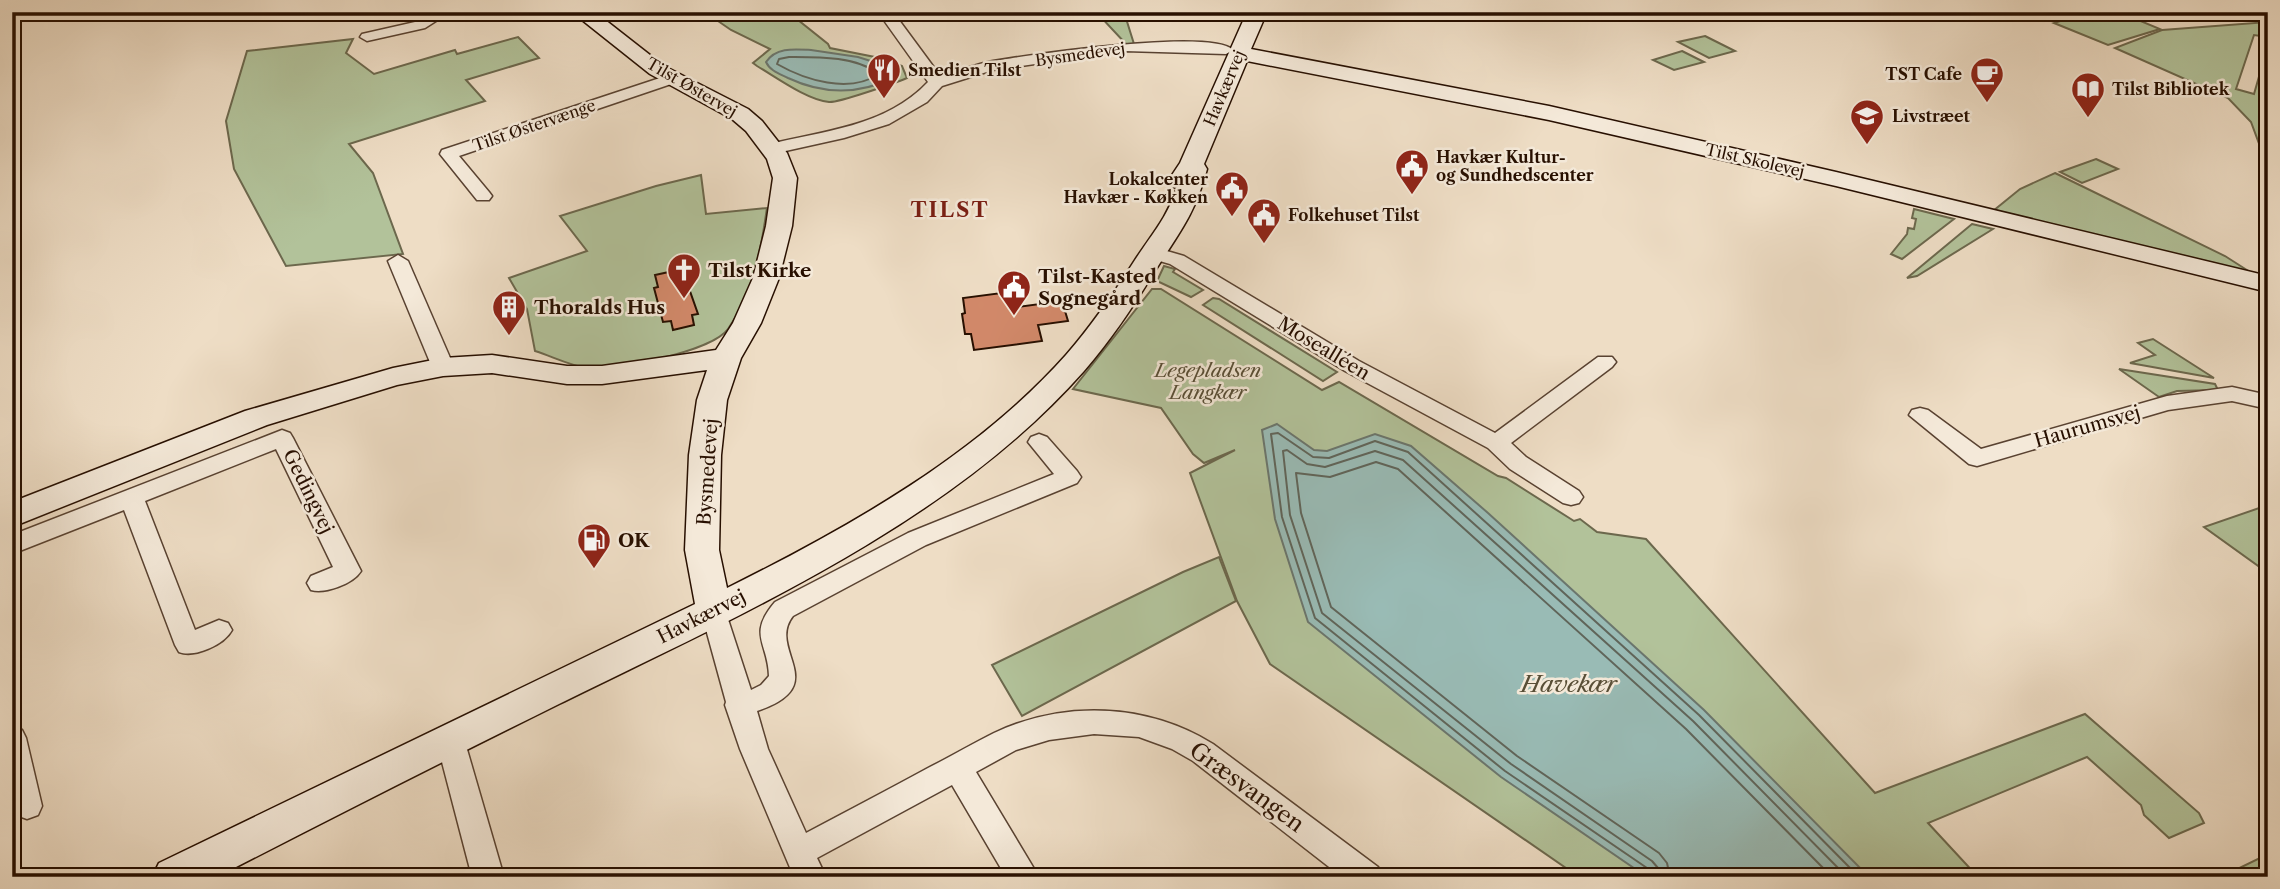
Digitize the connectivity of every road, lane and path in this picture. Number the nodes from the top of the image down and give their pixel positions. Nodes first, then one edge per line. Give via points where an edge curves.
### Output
1 (443, 12) edge
2 (582, 12) edge
3 (885, 12) edge
4 (1258, 12) edge
5 (367, 37) dead end
6 (1233, 52) junction
7 (672, 79) junction
8 (936, 83) junction
9 (772, 149) junction
10 (785, 177) joint
11 (483, 196) dead end
12 (1153, 253) junction
13 (398, 261) dead end
14 (2268, 284) edge
15 (726, 358) junction
16 (1605, 362) dead end
17 (443, 367) junction
18 (2268, 402) edge
19 (1920, 415) dead end
20 (1039, 442) dead end
21 (1496, 443) junction
22 (139, 483) junction
23 (1571, 497) dead end
24 (12, 515) edge
25 (12, 545) edge
26 (320, 583) dead end
27 (714, 611) junction
28 (219, 630) dead end
29 (739, 705) junction
30 (12, 738) edge
31 (450, 739) junction
32 (957, 767) junction
33 (27, 806) dead end
34 (804, 865) edge
35 (174, 877) edge
36 (488, 877) edge
37 (1023, 877) edge
38 (1367, 877) edge

1 - 5 street via 419,25
2 - 7 street, Tilst Østervej
3 - 8 street
4 - 6 street, Havkærvej
6 - 8 street, Bysmedevej via 1125,47 991,66
6 - 12 street, Havkærvej via 1192,164 1195,169 1186,202
6 - 14 street, Tilst Skolevej via 1549,113
7 - 9 street, Tilst Østervej via 740,114
7 - 11 street, Tilst Østervænge via 448,154
8 - 9 street, Bysmedevej via 911,108 884,120
9 - 10 street, Tilst Østervej
10 - 15 street, Bysmedevej via 766,278
12 - 21 street, Mosealléen via 1177,260 1352,366
12 - 27 street, Havkærvej via 1108,324 1062,377 1009,426 876,522
13 - 17 street
15 - 17 street, Gedingvej via 602,375 492,364
15 - 27 street, Bysmedevej via 712,400 705,455 702,550
16 - 21 street
17 - 22 street, Gedingvej via 393,377 256,418
18 - 19 street, Haurumsvej via 2232,394 2167,403 1977,458
20 - 29 street via 1069,477 917,539 784,609 773,623 771,636 784,668 781,681 771,693
21 - 23 street, Mosealléen
22 - 24 street, Gedingvej
22 - 25 street, Gedingvej
22 - 26 street, Gedingvej via 282,438 348,570
22 - 28 street via 188,645
27 - 29 street, Græsvangen
27 - 31 street, Havkærvej
29 - 34 street, Græsvangen
30 - 33 street
31 - 35 street, Havkærvej
31 - 36 street
32 - 34 street, Græsvangen
32 - 37 street
32 - 38 street, Græsvangen via 1041,728 1090,721 1148,727 1210,756

